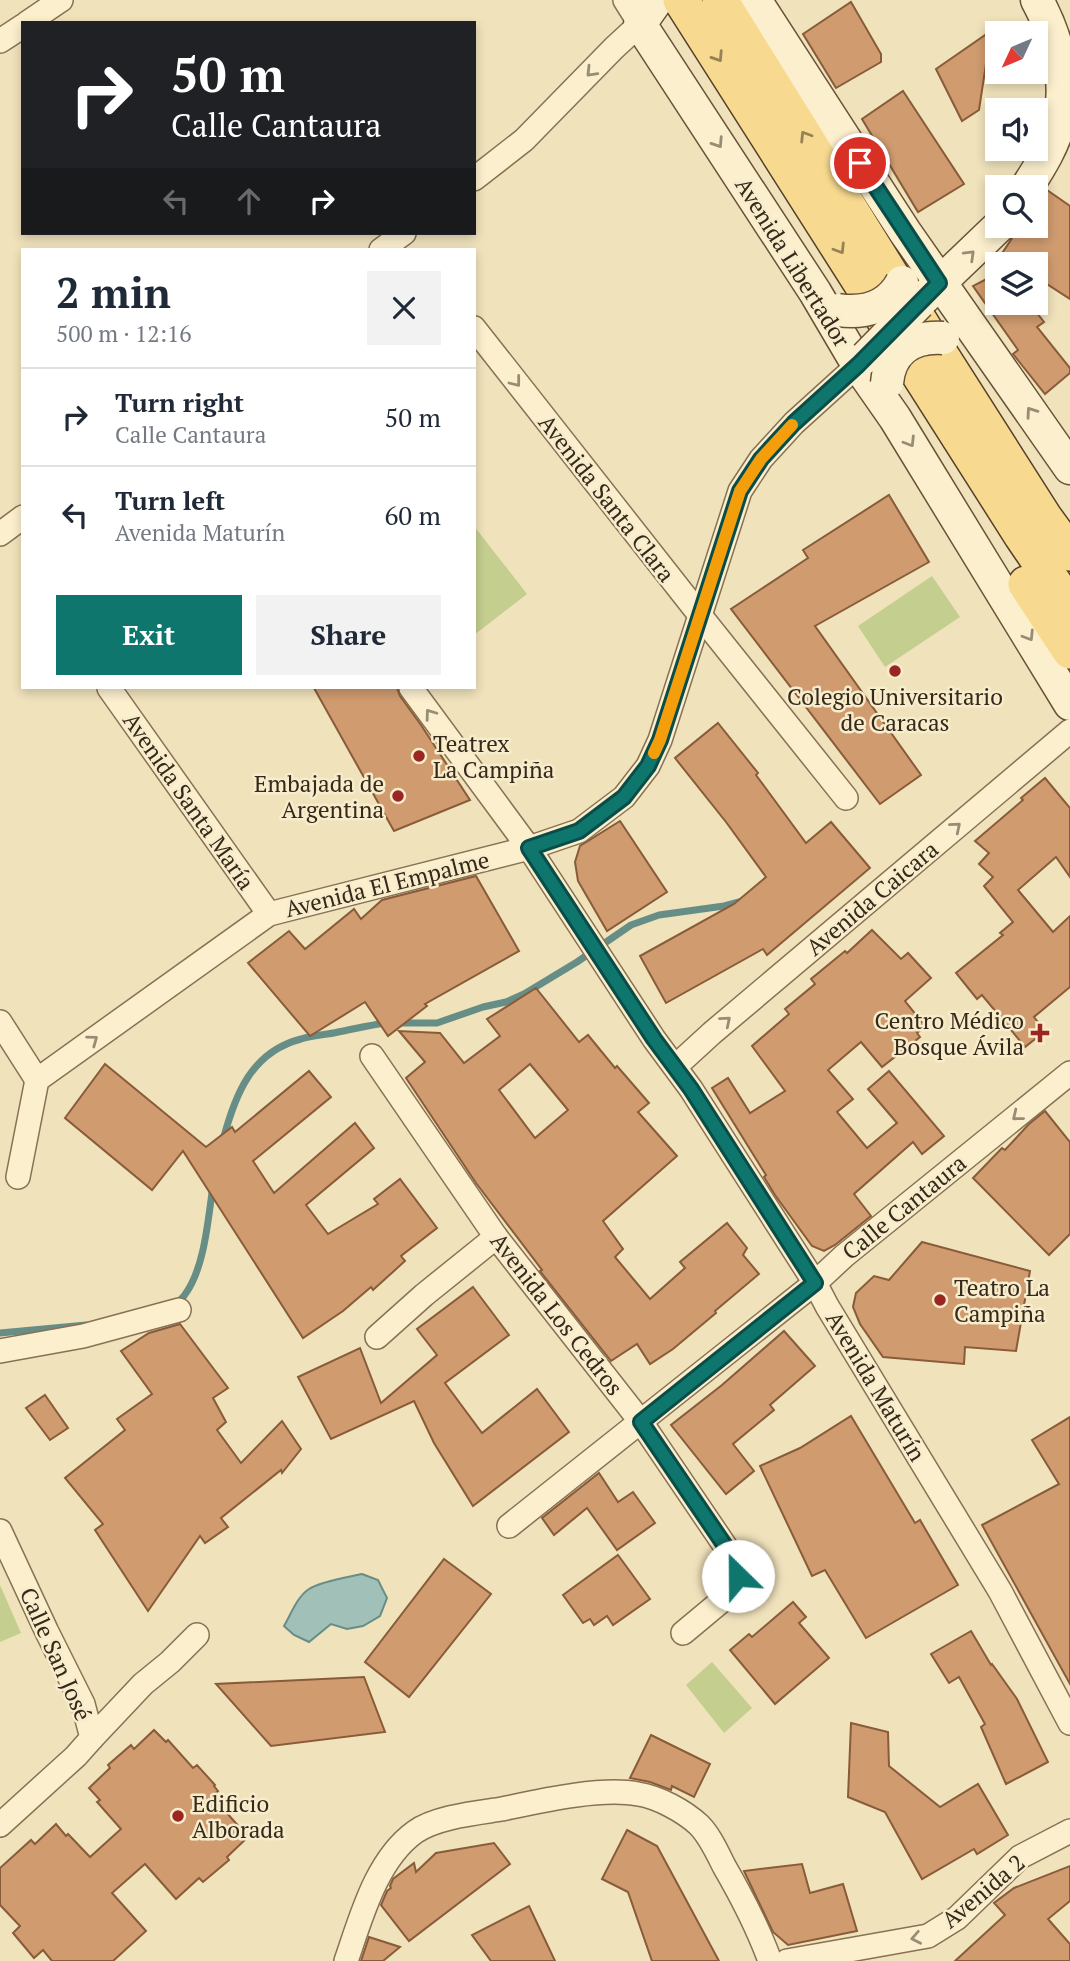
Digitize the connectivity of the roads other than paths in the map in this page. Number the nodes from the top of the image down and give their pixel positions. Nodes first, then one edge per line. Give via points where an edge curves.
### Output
1 (61, 0) edge
2 (681, 0) edge
3 (720, 0) edge
4 (754, 0) edge
5 (1037, 0) edge
6 (642, 10) edge
7 (30, 21) edge
8 (21, 27) edge
9 (0, 41) edge
10 (1034, 175) edge
11 (476, 178) edge
12 (985, 237) edge
13 (406, 239) edge
14 (386, 248) edge
15 (920, 289) junction
16 (831, 308) junction
17 (476, 331) edge
18 (981, 341) junction
19 (862, 361) junction
20 (886, 393) junction
21 (971, 402) junction
22 (973, 460) junction
23 (1070, 468) edge
24 (21, 518) edge
25 (1070, 530) edge
26 (0, 534) edge
27 (1070, 553) edge
28 (1070, 607) edge
29 (699, 614) junction
30 (1070, 651) edge
31 (110, 689) edge
32 (412, 689) edge
33 (1070, 704) edge
34 (1070, 731) edge
35 (846, 798) dead end
36 (529, 848) junction
37 (269, 914) junction
38 (0, 1022) edge
39 (372, 1056) dead end
40 (676, 1066) junction
41 (1070, 1073) edge
42 (37, 1080) junction
43 (18, 1177) dead end
44 (496, 1237) junction
45 (815, 1283) junction
46 (179, 1311) dead end
47 (377, 1337) dead end
48 (0, 1351) edge
49 (641, 1422) junction
50 (509, 1526) dead end
51 (0, 1531) edge
52 (683, 1633) dead end
53 (197, 1635) dead end
54 (1070, 1723) edge
55 (92, 1738) junction
56 (0, 1825) edge
57 (1070, 1831) edge
58 (808, 1959) edge
59 (346, 1961) edge
60 (770, 1961) edge
61 (786, 1961) edge

1 - 7 street
2 -> 22 main road, Avenida Libertador
21 -> 3 main road
4 - 15 main road via 915,247
5 - 10 main road via 1060,54 1062,88 1059,119
6 -> 11 street via 614,48 524,140
6 -> 16 main road, Avenida Libertador
8 - 9 street
15 -> 12 main road
13 - 14 street
15 - 16 main road, bridge via 898,289 867,310
15 - 18 main road
15 - 19 main road, bridge
16 - 19 main road, Avenida Libertador
17 -> 29 street, Avenida Santa Clara
18 - 20 main road, bridge via 928,338 912,342 895,356
23 -> 18 main road
19 - 20 main road, Avenida Libertador
19 - 29 street, Avenida El Empalme via 794,423 740,491
20 -> 33 main road, Avenida Libertador
21 - 25 main road
21 - 27 main road
22 - 28 main road, Avenida Libertador
22 - 30 main road via 983,503 1000,541
24 - 26 street
29 - 35 street, Avenida Santa Clara
29 - 36 street, Avenida El Empalme via 648,766 624,797 579,831
31 - 37 street, Avenida Santa María
36 -> 32 street, Avenida Maturín
40 -> 34 street, Avenida Caicara
36 - 37 street, Avenida El Empalme
36 - 40 street, Avenida Maturín
42 -> 37 street, Avenida El Empalme
38 - 42 street
39 - 44 street, Avenida Los Cedros
40 - 45 street, Avenida Maturín
41 -> 45 street, Calle Cantaura
42 - 43 street
44 - 47 street
44 - 49 street, Avenida Los Cedros
45 - 49 street, Calle Cantaura
45 - 54 street, Avenida Maturín via 1000,1591
46 - 48 street
49 - 50 street, Calle Cantaura
49 - 52 street, Avenida Los Cedros via 736,1562 738,1576 731,1593
51 - 55 street, Calle San José via 83,1704
53 - 55 street
55 - 56 street, Calle San José
57 -> 58 street, Avenida 2 via 1020,1857 957,1918 928,1936
58 - 61 street, Avenida 2
59 - 60 street via 385,1865 416,1831 449,1818 603,1793 638,1794 699,1825 746,1906

